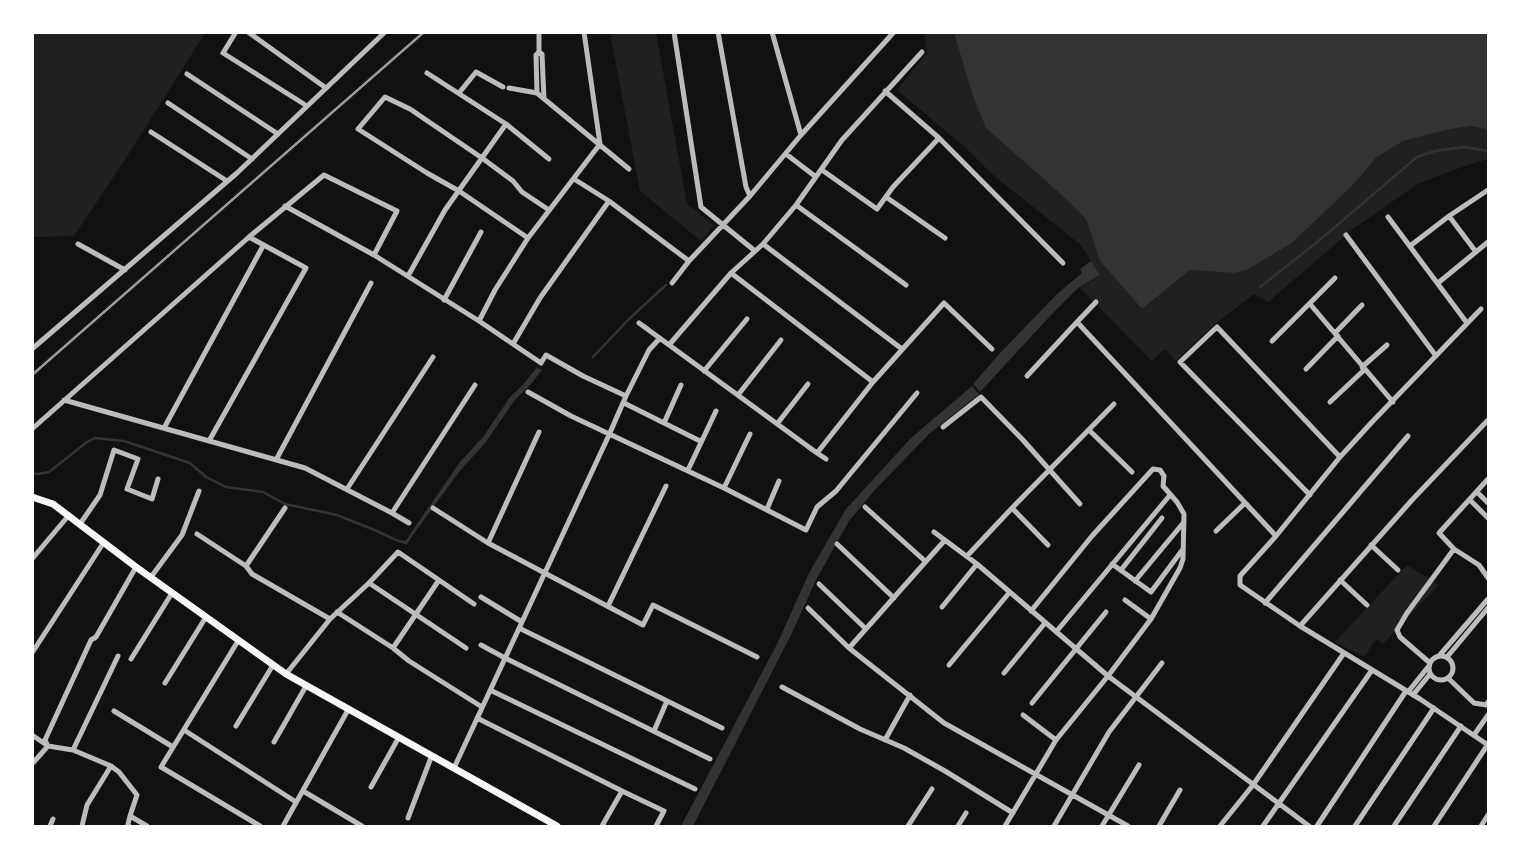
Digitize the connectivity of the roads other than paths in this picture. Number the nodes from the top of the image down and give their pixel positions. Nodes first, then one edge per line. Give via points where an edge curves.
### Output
1 (236, 32) edge
2 (248, 32) edge
3 (386, 32) edge
4 (539, 32) edge
5 (584, 32) edge
6 (674, 32) edge
7 (718, 32) edge
8 (772, 32) edge
9 (894, 32) edge
10 (539, 52) junction
11 (922, 52) dead end
12 (427, 73) dead end
13 (187, 74) dead end
14 (503, 87) dead end
15 (326, 88) junction
16 (509, 88) dead end
17 (885, 91) junction
18 (536, 93) junction
19 (459, 94) junction
20 (544, 99) junction
21 (168, 103) dead end
22 (308, 106) junction
23 (506, 124) junction
24 (151, 132) dead end
25 (278, 134) junction
26 (801, 135) junction
27 (939, 138) junction
28 (600, 144) junction
29 (786, 154) junction
30 (482, 158) junction
31 (252, 159) junction
32 (549, 159) dead end
33 (629, 169) dead end
34 (822, 170) junction
35 (816, 178) junction
36 (574, 179) junction
37 (227, 181) junction
38 (458, 190) junction
39 (1488, 190) edge
40 (750, 196) junction
41 (886, 197) junction
42 (609, 202) junction
43 (796, 205) junction
44 (285, 206) junction
45 (549, 210) junction
46 (1449, 216) junction
47 (1388, 217) dead end
48 (723, 226) junction
49 (481, 232) dead end
50 (1346, 235) dead end
51 (250, 237) junction
52 (528, 238) junction
53 (946, 238) dead end
54 (1488, 242) edge
55 (78, 244) dead end
56 (763, 244) junction
57 (264, 246) junction
58 (1410, 246) junction
59 (755, 251) junction
60 (1476, 252) junction
61 (374, 255) junction
62 (690, 261) junction
63 (1063, 263) dead end
64 (125, 270) junction
65 (731, 273) junction
66 (408, 276) junction
67 (1335, 278) dead end
68 (371, 283) dead end
69 (672, 283) dead end
70 (1438, 283) junction
71 (906, 285) dead end
72 (444, 300) junction
73 (1096, 302) dead end
74 (1310, 304) junction
75 (1362, 306) dead end
76 (1480, 309) dead end
77 (747, 319) dead end
78 (479, 321) junction
79 (1077, 322) junction
80 (639, 323) dead end
81 (1467, 323) junction
82 (1336, 334) junction
83 (660, 338) junction
84 (781, 340) dead end
85 (1272, 341) dead end
86 (513, 344) junction
87 (669, 345) junction
88 (1388, 345) dead end
89 (32, 349) edge
90 (902, 349) junction
91 (992, 350) dead end
92 (1436, 356) junction
93 (433, 357) dead end
94 (1363, 369) junction
95 (1306, 370) dead end
96 (704, 371) junction
97 (1026, 376) dead end
98 (873, 382) junction
99 (808, 384) dead end
100 (681, 385) dead end
101 (475, 386) dead end
102 (528, 392) dead end
103 (917, 393) dead end
104 (626, 396) junction
105 (738, 396) junction
106 (64, 400) junction
107 (1330, 402) dead end
108 (1393, 402) junction
109 (624, 403) junction
110 (1114, 404) dead end
111 (716, 411) dead end
112 (1488, 420) edge
113 (664, 423) junction
114 (777, 424) junction
115 (164, 428) junction
116 (943, 428) dead end
117 (32, 429) edge
118 (1089, 430) junction
119 (538, 432) dead end
120 (750, 434) dead end
121 (609, 435) junction
122 (1408, 436) dead end
123 (209, 441) junction
124 (700, 441) junction
125 (817, 452) junction
126 (1340, 458) junction
127 (826, 459) dead end
128 (276, 460) junction
129 (688, 470) junction
130 (1050, 471) junction
131 (1132, 472) dead end
132 (158, 479) dead end
133 (1488, 479) edge
134 (780, 481) dead end
135 (666, 486) dead end
136 (724, 488) junction
137 (347, 489) junction
138 (199, 490) dead end
139 (1477, 492) junction
140 (1170, 495) junction
141 (1310, 495) junction
142 (32, 497) edge
143 (1470, 500) junction
144 (1245, 503) junction
145 (1488, 503) edge
146 (1080, 504) dead end
147 (865, 507) dead end
148 (285, 508) dead end
149 (433, 508) dead end
150 (1012, 508) junction
151 (767, 509) junction
152 (392, 513) junction
153 (69, 515) junction
154 (1162, 518) dead end
155 (1488, 518) edge
156 (1184, 522) junction
157 (409, 523) dead end
158 (80, 524) junction
159 (934, 532) dead end
160 (1216, 532) dead end
161 (197, 534) dead end
162 (1276, 536) junction
163 (944, 540) junction
164 (104, 542) junction
165 (488, 543) junction
166 (837, 544) dead end
167 (1048, 544) dead end
168 (1371, 546) junction
169 (1184, 548) junction
170 (1454, 549) junction
171 (967, 556) junction
172 (32, 559) edge
173 (925, 561) junction
174 (977, 564) junction
175 (1111, 565) junction
176 (246, 566) junction
177 (136, 567) junction
178 (1121, 570) junction
179 (1398, 570) dead end
180 (544, 572) junction
181 (151, 577) junction
182 (1488, 578) edge
183 (439, 580) junction
184 (1340, 580) junction
185 (1135, 581) junction
186 (369, 583) junction
187 (819, 584) dead end
188 (172, 592) junction
189 (1010, 593) junction
190 (481, 598) dead end
191 (894, 598) junction
192 (1488, 599) edge
193 (1125, 600) dead end
194 (1265, 603) junction
195 (474, 604) dead end
196 (1367, 605) dead end
197 (608, 606) junction
198 (942, 607) dead end
199 (808, 608) dead end
200 (1488, 608) edge
201 (1031, 611) junction
202 (338, 612) junction
203 (1106, 612) dead end
204 (416, 614) junction
205 (206, 617) junction
206 (330, 619) junction
207 (1151, 619) junction
208 (522, 622) junction
209 (1045, 623) junction
210 (1300, 626) junction
211 (519, 628) junction
212 (866, 629) junction
213 (1056, 632) junction
214 (238, 641) junction
215 (481, 645) dead end
216 (393, 648) junction
217 (466, 648) dead end
218 (849, 648) junction
219 (1076, 650) junction
220 (1344, 652) junction
221 (32, 653) edge
222 (118, 656) dead end
223 (1439, 656) junction
224 (757, 657) dead end
225 (1447, 657) junction
226 (505, 658) junction
227 (131, 659) dead end
228 (1162, 663) dead end
229 (949, 665) dead end
230 (1429, 665) junction
231 (273, 666) junction
232 (1372, 670) junction
233 (1004, 673) dead end
234 (286, 674) junction
235 (1430, 674) junction
236 (1108, 676) junction
237 (1448, 678) junction
238 (164, 683) dead end
239 (306, 686) junction
240 (782, 686) dead end
241 (490, 690) junction
242 (1409, 693) junction
243 (910, 695) junction
244 (1135, 697) junction
245 (667, 701) junction
246 (1488, 702) edge
247 (1032, 703) dead end
248 (482, 708) junction
249 (1434, 708) junction
250 (348, 710) junction
251 (114, 712) dead end
252 (1488, 715) edge
253 (1023, 716) dead end
254 (477, 718) junction
255 (236, 726) dead end
256 (1461, 726) junction
257 (722, 728) dead end
258 (184, 730) junction
259 (654, 731) junction
260 (32, 734) edge
261 (1474, 735) junction
262 (399, 738) junction
263 (885, 740) junction
264 (1056, 740) junction
265 (274, 742) dead end
266 (1488, 745) edge
267 (48, 746) junction
268 (173, 747) junction
269 (73, 750) junction
270 (432, 755) junction
271 (710, 759) dead end
272 (32, 764) edge
273 (1140, 765) dead end
274 (111, 766) junction
275 (454, 768) junction
276 (1036, 775) junction
277 (1253, 785) junction
278 (371, 787) dead end
279 (696, 789) dead end
280 (932, 789) dead end
281 (1180, 790) dead end
282 (622, 791) junction
283 (303, 792) junction
284 (1072, 795) junction
285 (296, 802) junction
286 (1279, 804) junction
287 (966, 813) dead end
288 (1013, 813) junction
289 (1488, 815) edge
290 (130, 816) junction
291 (1109, 816) junction
292 (408, 818) dead end
293 (53, 819) dead end
294 (50, 826) edge
295 (82, 826) edge
296 (129, 826) edge
297 (147, 826) edge
298 (260, 826) edge
299 (283, 826) edge
300 (362, 826) edge
301 (557, 826) edge
302 (602, 826) edge
303 (656, 826) edge
304 (908, 826) edge
305 (958, 826) edge
306 (1005, 826) edge
307 (1054, 826) edge
308 (1102, 826) edge
309 (1128, 826) edge
310 (1159, 826) edge
311 (1220, 826) edge
312 (1263, 826) edge
313 (1309, 826) edge
314 (1317, 826) edge
315 (1355, 826) edge
316 (1394, 826) edge
317 (1434, 826) edge
318 (1481, 826) edge

1 - 22 street via 223,53
2 - 15 street
3 - 15 street
4 - 10 street
5 - 28 street
6 - 48 street via 702,207
7 - 40 street
8 - 26 street
9 - 26 street
10 - 18 street via 536,55
10 - 20 street via 542,54
11 - 17 street
12 - 19 street
13 - 25 street
14 - 19 street via 476,72
15 - 22 street
16 - 18 street
17 - 27 street
17 - 34 street via 842,140
18 - 20 street
19 - 23 street
20 - 28 street
21 - 31 street
22 - 25 street
23 - 30 street
23 - 32 street
24 - 37 street
25 - 31 street
26 - 29 street
27 - 41 street
27 - 63 street
28 - 33 street
28 - 36 street
29 - 35 street
29 - 40 street
30 - 38 street
30 - 38 street via 410,109 385,97 358,129
30 - 45 street
31 - 37 street
34 - 35 street
34 - 41 street via 877,209
35 - 43 street
36 - 42 street
36 - 45 street
37 - 64 street
38 - 52 street
38 - 66 street
39 - 46 street
40 - 48 street
41 - 53 street
42 - 62 street
42 - 86 street via 540,298
43 - 56 street
43 - 71 street
44 - 51 street
44 - 61 street
44 - 61 street via 324,175 397,211
45 - 52 street
46 - 58 street
46 - 60 street
47 - 58 street
48 - 59 street
48 - 62 street
49 - 72 street
50 - 92 street
51 - 57 street
51 - 106 street
52 - 78 street
54 - 60 street
55 - 64 street
56 - 59 street
56 - 90 street
57 - 115 street
57 - 123 street via 306,268
58 - 70 street
59 - 65 street
60 - 70 street
61 - 66 street
62 - 69 street
64 - 89 street
65 - 87 street
65 - 98 street
66 - 72 street
67 - 74 street
68 - 128 street
70 - 81 street
72 - 78 street
73 - 79 street
74 - 82 street
74 - 85 street
75 - 82 street
76 - 81 street
77 - 96 street
78 - 86 street
79 - 97 street
79 - 144 street
80 - 83 street
81 - 92 street
82 - 94 street
82 - 95 street
83 - 87 street
83 - 104 street via 649,350
84 - 105 street
86 - 104 street via 541,363 546,355
87 - 96 street
88 - 94 street
90 - 91 street via 944,303
90 - 98 street
92 - 108 street
93 - 137 street
94 - 107 street
94 - 108 street
96 - 105 street
98 - 125 street
99 - 114 street
100 - 113 street
101 - 152 street
102 - 121 street
103 - 151 street via 842,484 818,507 806,530
104 - 109 street
105 - 114 street
106 - 115 street
106 - 117 street
108 - 126 street
109 - 113 street
109 - 121 street
110 - 118 street
111 - 124 street
112 - 168 street
113 - 124 street
114 - 125 street
115 - 123 street
116 - 130 street via 980,397
118 - 130 street
118 - 131 street
119 - 165 street
120 - 136 street
121 - 129 street
121 - 180 street
122 - 194 street
123 - 128 street
124 - 129 street
125 - 127 street
126 - 141 street
126 - 141 street via 1217,327 1180,362
128 - 137 street via 306,468
129 - 136 street
130 - 146 street
130 - 150 street
132 - 158 street via 152,499 127,489 138,459 114,450 100,495
133 - 139 street
134 - 151 street
135 - 197 street
136 - 151 street
137 - 152 street
138 - 181 street via 182,535
139 - 143 street
139 - 145 street
140 - 156 street via 1184,514
140 - 175 street
140 - 201 street via 1163,486 1164,476 1160,470 1153,469 1092,536
141 - 162 street
142 - 153 main road via 53,504
143 - 155 street
143 - 170 street via 1439,533
144 - 160 street
144 - 162 street
147 - 173 street
148 - 176 street
149 - 165 street
150 - 167 street
150 - 171 street
152 - 157 street
153 - 158 main road
153 - 172 street
154 - 178 street
156 - 169 street
156 - 185 street
158 - 164 main road
159 - 163 street
161 - 176 street
162 - 194 street via 1240,576 1240,585
163 - 171 street
163 - 173 street
164 - 177 main road
164 - 221 street
165 - 180 street
166 - 191 street
168 - 179 street
168 - 184 street
169 - 185 street via 1150,592
169 - 207 street via 1180,568
170 - 182 street via 1479,565
170 - 230 street via 1397,630 1400,637
171 - 174 street
173 - 191 street
174 - 189 street
174 - 198 street
175 - 178 street
175 - 213 street
176 - 206 street via 252,574
177 - 181 main road
177 - 267 street via 96,637 91,640 45,740
178 - 185 street
180 - 197 street
180 - 208 street
181 - 188 main road
183 - 186 street via 398,552
183 - 195 street
183 - 204 street
184 - 196 street
184 - 210 street
186 - 202 street
186 - 204 street
187 - 212 street
188 - 205 main road
188 - 227 street
189 - 201 street
189 - 229 street
190 - 208 street
191 - 212 street
192 - 223 street
193 - 207 street
194 - 210 street
197 - 224 street via 643,625 653,605
199 - 218 street
200 - 225 street
201 - 209 street
202 - 206 street
202 - 216 street
203 - 219 street
204 - 216 street
204 - 217 street
205 - 214 main road
205 - 238 street
206 - 234 street
207 - 236 street
208 - 211 street
209 - 213 street
209 - 233 street
210 - 220 street
211 - 226 street
211 - 245 street
212 - 218 street
213 - 219 street
214 - 231 main road
214 - 258 street
215 - 226 street
216 - 248 street via 409,662
218 - 243 street
219 - 236 street
219 - 247 street
220 - 232 street
220 - 277 street
222 - 269 street
223 - 225 street
223 - 230 street
225 - 237 street via 1453,667
226 - 241 street
226 - 259 street
228 - 244 street
230 - 235 street
230 - 242 street
231 - 234 main road
231 - 255 street
232 - 242 street
232 - 286 street
234 - 239 main road
235 - 237 street via 1436,680
235 - 242 street
236 - 244 street
236 - 264 street
237 - 246 street via 1474,703 1486,705
239 - 250 main road
239 - 265 street
240 - 263 street
241 - 248 street
241 - 279 street
242 - 249 street
242 - 314 street
243 - 263 street
243 - 276 street via 944,723
244 - 277 street
244 - 284 street via 1109,732
245 - 257 street
245 - 259 street
248 - 254 street
249 - 256 street
249 - 315 street
250 - 262 main road
250 - 283 street
251 - 268 street
252 - 261 street
253 - 264 street
254 - 275 street
254 - 282 street
256 - 261 street
256 - 316 street
258 - 268 street
258 - 285 street
259 - 271 street
260 - 267 street
261 - 266 street
262 - 270 main road
262 - 278 street
263 - 288 street via 940,768
264 - 276 street
266 - 317 street
267 - 269 street
267 - 272 street
268 - 298 street via 161,767
269 - 274 street
270 - 275 main road
270 - 292 street
273 - 291 street
274 - 290 street via 137,795
274 - 295 street via 87,805
275 - 301 main road
276 - 284 street
276 - 288 street
277 - 286 street
277 - 311 street
280 - 304 street
281 - 310 street
282 - 302 street
282 - 303 street via 664,811
283 - 285 street
283 - 300 street
284 - 291 street
284 - 307 street
285 - 299 street
286 - 312 street
286 - 313 street
287 - 305 street
288 - 306 street
289 - 318 street
290 - 296 street
290 - 297 street
291 - 308 street
291 - 309 street
293 - 294 street

